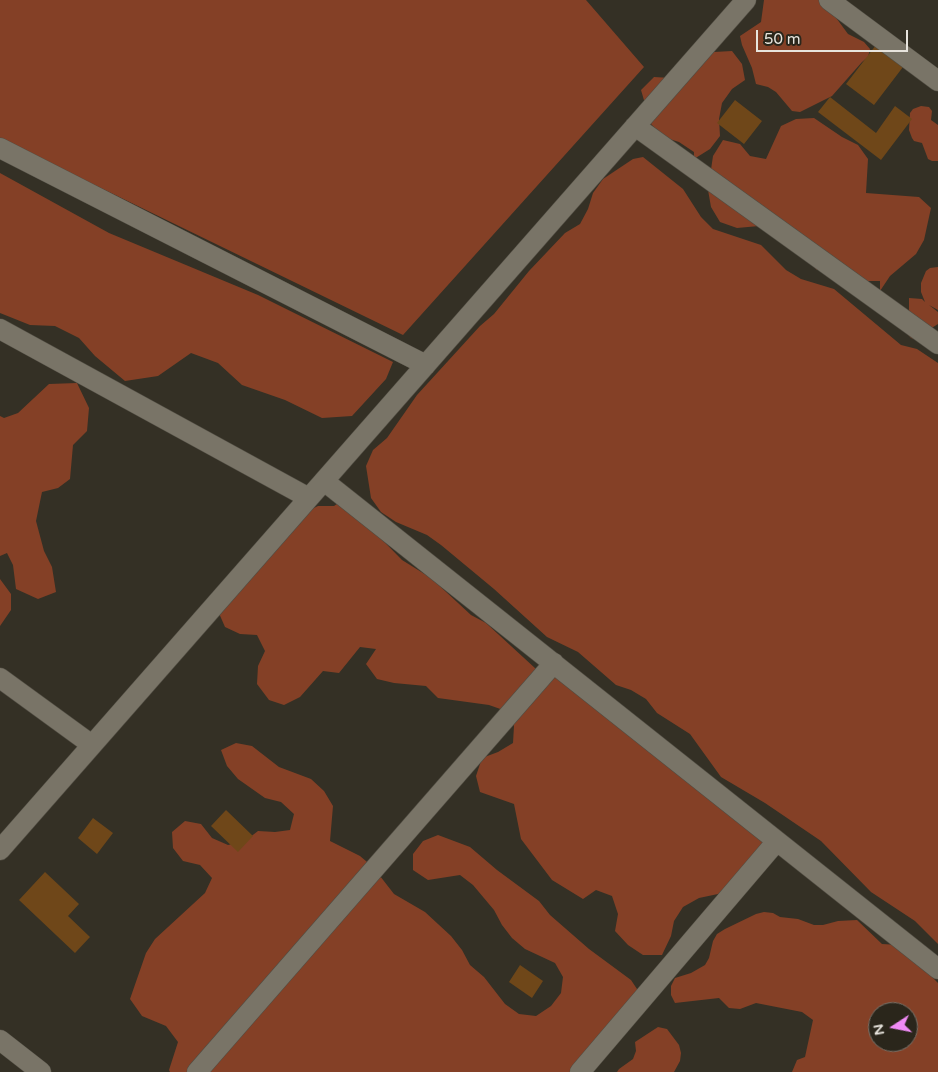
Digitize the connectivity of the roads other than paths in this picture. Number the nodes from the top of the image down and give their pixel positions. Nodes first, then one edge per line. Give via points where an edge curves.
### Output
1 (746, 0) edge
2 (829, 0) edge
3 (938, 81) edge
4 (635, 126) junction
5 (0, 148) edge
6 (0, 329) edge
7 (938, 344) edge
8 (426, 365) junction
9 (324, 481) junction
10 (309, 498) junction
11 (554, 663) junction
12 (0, 678) edge
13 (92, 745) junction
14 (777, 842) junction
15 (0, 850) edge
16 (938, 969) edge
17 (0, 1040) edge
18 (40, 1072) edge
19 (197, 1072) edge
20 (580, 1072) edge

1 - 4 street
2 - 3 street
4 - 7 street
4 - 8 street
5 - 8 street
6 - 10 street
8 - 9 street
9 - 10 street
9 - 11 street
10 - 13 street
11 - 14 street
11 - 19 street
12 - 13 street
13 - 15 street
14 - 16 street
14 - 20 street
17 - 18 street

